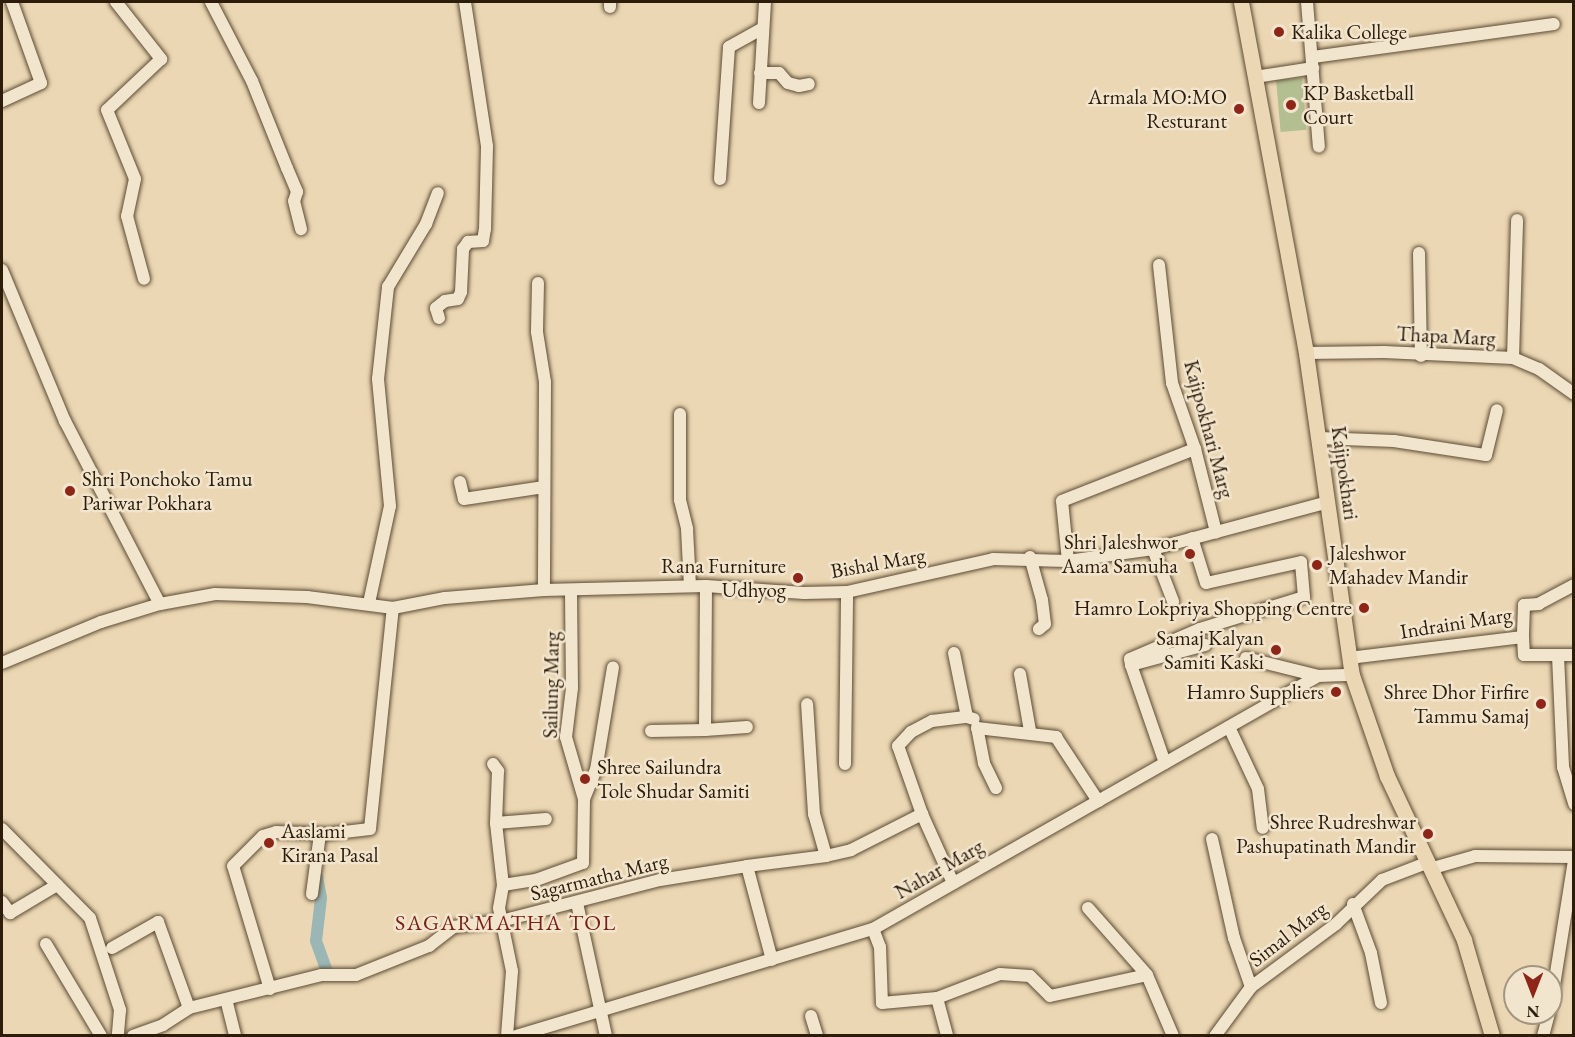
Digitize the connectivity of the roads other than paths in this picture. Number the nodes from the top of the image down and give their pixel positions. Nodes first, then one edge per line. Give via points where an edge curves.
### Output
1 (12, 2) edge
2 (116, 2) edge
3 (211, 2) edge
4 (465, 2) edge
5 (765, 2) edge
6 (1241, 2) edge
7 (1307, 2) edge
8 (1554, 24) dead end
9 (762, 29) junction
10 (1313, 62) junction
11 (760, 73) junction
12 (1255, 77) junction
13 (809, 84) dead end
14 (2, 101) edge
15 (759, 103) dead end
16 (1319, 147) dead end
17 (720, 179) dead end
18 (438, 193) dead end
19 (1517, 220) dead end
20 (301, 229) dead end
21 (1419, 254) dead end
22 (1159, 264) dead end
23 (2, 270) edge
24 (144, 279) dead end
25 (537, 283) dead end
26 (439, 318) dead end
27 (1306, 353) junction
28 (1421, 356) junction
29 (1513, 358) junction
30 (1574, 394) edge
31 (1497, 410) dead end
32 (680, 414) dead end
33 (1319, 438) junction
34 (1195, 449) junction
35 (460, 482) dead end
36 (544, 487) junction
37 (1328, 502) junction
38 (1216, 532) junction
39 (1192, 538) junction
40 (1153, 549) junction
41 (1030, 557) junction
42 (1068, 561) junction
43 (1574, 585) edge
44 (690, 586) junction
45 (706, 586) junction
46 (544, 591) junction
47 (571, 592) junction
48 (847, 592) junction
49 (1173, 601) dead end
50 (369, 603) junction
51 (160, 604) junction
52 (393, 608) junction
53 (1039, 629) dead end
54 (1523, 637) junction
55 (1205, 645) dead end
56 (954, 653) dead end
57 (1574, 655) edge
58 (1558, 656) junction
59 (1246, 658) dead end
60 (1349, 658) junction
61 (2, 663) edge
62 (1131, 665) junction
63 (613, 667) dead end
64 (1020, 674) dead end
65 (1352, 675) junction
66 (1318, 676) junction
67 (807, 704) dead end
68 (967, 717) junction
69 (747, 727) dead end
70 (1229, 727) junction
71 (977, 728) junction
72 (705, 730) junction
73 (651, 731) dead end
74 (1030, 731) junction
75 (1165, 763) junction
76 (493, 764) dead end
77 (845, 764) dead end
78 (1568, 766) edge
79 (996, 788) dead end
80 (584, 799) junction
81 (1098, 801) junction
82 (1574, 804) edge
83 (922, 814) junction
84 (546, 819) dead end
85 (496, 823) junction
86 (1263, 828) dead end
87 (2, 829) edge
88 (320, 834) junction
89 (1212, 839) dead end
90 (826, 856) junction
91 (1574, 858) edge
92 (1431, 865) junction
93 (747, 866) junction
94 (953, 883) junction
95 (57, 885) junction
96 (503, 885) junction
97 (312, 894) dead end
98 (2, 902) edge
99 (577, 903) junction
100 (1353, 904) junction
101 (1088, 908) dead end
102 (501, 921) junction
103 (873, 929) junction
104 (46, 944) dead end
105 (112, 948) dead end
106 (772, 960) junction
107 (1557, 965) edge
108 (1147, 975) junction
109 (1251, 987) junction
110 (270, 989) junction
111 (937, 998) junction
112 (226, 999) junction
113 (1381, 1003) dead end
114 (601, 1007) junction
115 (189, 1008) junction
116 (811, 1016) dead end
117 (152, 1032) edge
118 (510, 1034) edge
119 (100, 1035) edge
120 (119, 1035) edge
121 (133, 1035) edge
122 (235, 1035) edge
123 (606, 1035) edge
124 (817, 1035) edge
125 (947, 1035) edge
126 (1173, 1035) edge
127 (1215, 1035) edge
128 (1492, 1035) edge

1 - 14 street via 41,83
2 - 24 street via 160,59 107,110 135,179 127,216
3 - 20 street via 252,81 297,192 294,201
4 - 26 street via 487,146 485,230 483,241 468,242 463,249 461,292 458,299 445,301 436,308
5 - 9 street
6 - 12 main road, Kajipokhari
7 - 10 street
8 - 10 street
9 - 11 street
9 - 17 street via 729,47
10 - 12 street
10 - 16 street
11 - 13 street via 779,74 788,83 799,86
11 - 15 street
12 - 27 main road, Kajipokhari
18 - 50 street via 426,224 388,287 378,379 390,506
19 - 29 street
21 - 28 street
22 - 34 street, Kajipokhari Marg via 1172,383
23 - 51 street via 64,421
25 - 36 street via 537,332 544,382
27 - 28 street, Thapa Marg via 1384,352
27 - 33 main road, Kajipokhari
28 - 29 street, Thapa Marg
29 - 30 street, Thapa Marg via 1539,369
31 - 33 street via 1486,455 1394,441
32 - 44 street via 680,500 687,529
33 - 37 main road, Kajipokhari
34 - 38 street, Kajipokhari Marg
34 - 42 street via 1062,501
35 - 36 street via 464,499
36 - 46 street
37 - 38 street, Bishal Marg
37 - 60 main road, Kajipokhari
38 - 39 street, Bishal Marg
39 - 40 street, Bishal Marg
39 - 62 street via 1206,583 1300,562 1304,597 1200,629 1130,659
40 - 42 street, Bishal Marg
40 - 49 street
41 - 42 street, Bishal Marg
41 - 48 street, Bishal Marg via 993,559
41 - 53 street via 1042,600 1045,624
43 - 54 street, Indraini Marg via 1539,604 1524,605
44 - 45 street, Bishal Marg
44 - 47 street, Bishal Marg
45 - 48 street, Bishal Marg
45 - 72 street
46 - 47 street, Bishal Marg
46 - 52 street, Bishal Marg via 445,598
47 - 80 street, Sailung Marg via 572,688 566,737
48 - 77 street
50 - 51 street via 215,594
50 - 52 street
51 - 61 street via 100,622
52 - 88 street via 370,829
54 - 58 street via 1524,655
54 - 60 street, Indraini Marg
55 - 62 street
56 - 68 street
57 - 58 street
58 - 78 street
59 - 66 street
60 - 65 main road, Kajipokhari
62 - 75 street
63 - 80 street via 596,770
64 - 74 street
65 - 66 street, Nahar Marg
65 - 92 main road, Kajipokhari via 1387,776
66 - 70 street, Nahar Marg
67 - 90 street via 814,814
68 - 71 street via 975,719
68 - 83 street via 932,721 911,732 898,746
69 - 72 street
70 - 75 street, Nahar Marg
70 - 86 street via 1258,789
71 - 74 street
71 - 79 street via 984,763
72 - 73 street
74 - 81 street via 1056,737 1064,745
75 - 81 street, Nahar Marg
76 - 85 street via 498,771
78 - 82 street
80 - 96 street, Sailung Marg via 582,865 536,880
81 - 94 street, Nahar Marg
83 - 90 street, Sagarmatha Marg via 851,850
83 - 94 street
84 - 85 street
85 - 96 street
87 - 95 street
88 - 97 street
88 - 110 street via 268,834 233,866
89 - 109 street via 1234,938
90 - 93 street, Sagarmatha Marg
91 - 92 street, Simal Marg via 1475,856
91 - 107 street
92 - 100 street, Simal Marg via 1382,880
92 - 128 main road, Kajipokhari via 1464,940
93 - 99 street, Sagarmatha Marg via 660,880
93 - 106 street
94 - 103 street, Nahar Marg
95 - 98 street via 10,913
95 - 120 street via 90,918 96,932 120,1010
96 - 102 street
99 - 102 street, Sagarmatha Marg
99 - 114 street
100 - 109 street, Simal Marg via 1336,924
100 - 113 street via 1371,953
101 - 108 street
102 - 110 street, Sagarmatha Marg via 453,927 429,946 356,975 321,975
102 - 118 street via 512,964
103 - 106 street, Nahar Marg
103 - 111 street via 880,947 882,1003
104 - 119 street
105 - 115 street via 158,922
106 - 114 street, Nahar Marg
108 - 111 street via 1050,996 1030,976 1000,974
108 - 126 street
109 - 127 street, Simal Marg
110 - 112 street, Sagarmatha Marg
111 - 125 street
112 - 115 street, Sagarmatha Marg
112 - 122 street
114 - 118 street, Nahar Marg
114 - 123 street
115 - 117 street, Sagarmatha Marg
116 - 124 street
117 - 121 street, Sagarmatha Marg

